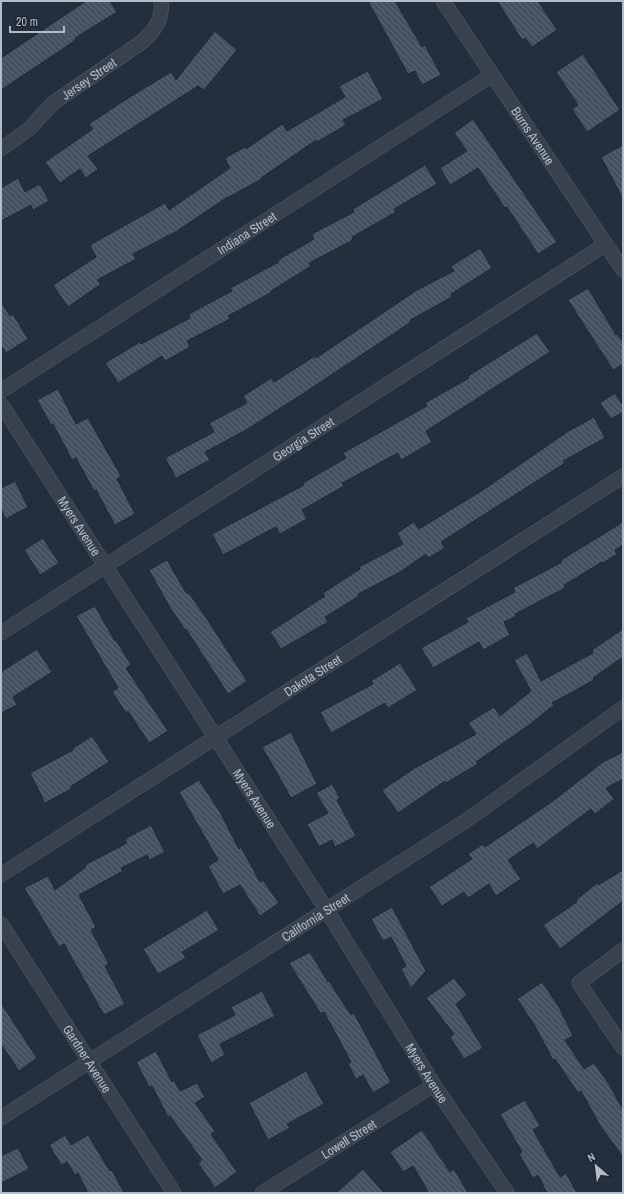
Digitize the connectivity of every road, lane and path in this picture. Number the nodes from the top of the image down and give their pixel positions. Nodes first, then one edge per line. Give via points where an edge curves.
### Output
1 (160, 1) edge
2 (443, 1) edge
3 (492, 75) junction
4 (1, 149) edge
5 (606, 244) junction
6 (623, 270) edge
7 (1, 391) edge
8 (1, 404) edge
9 (623, 476) edge
10 (105, 566) junction
11 (1, 633) edge
12 (623, 708) edge
13 (216, 738) junction
14 (1, 875) edge
15 (326, 910) junction
16 (1, 924) edge
17 (623, 950) edge
18 (623, 1048) edge
19 (89, 1061) junction
20 (434, 1085) junction
21 (1, 1118) edge
22 (174, 1193) edge
23 (262, 1193) edge
24 (506, 1193) edge

1 - 4 street, Jersey Street via 160,20 142,42 53,104 29,129
2 - 3 street, Burns Avenue
3 - 5 street, Burns Avenue
3 - 7 street, Indiana Street
5 - 6 street, Burns Avenue
5 - 10 street, Georgia Street
8 - 10 street, Myers Avenue
9 - 13 street, Dakota Street
10 - 11 street, Georgia Street
10 - 13 street, Myers Avenue
12 - 15 street, California Street via 467,820
13 - 14 street, Dakota Street
13 - 15 street, Myers Avenue
15 - 19 street, California Street
15 - 20 street, Myers Avenue
16 - 19 street, Gardner Avenue
17 - 18 street via 579,983
19 - 21 street, California Street
19 - 22 street, Gardner Avenue
20 - 23 street, Lowell Street
20 - 24 street, Myers Avenue

